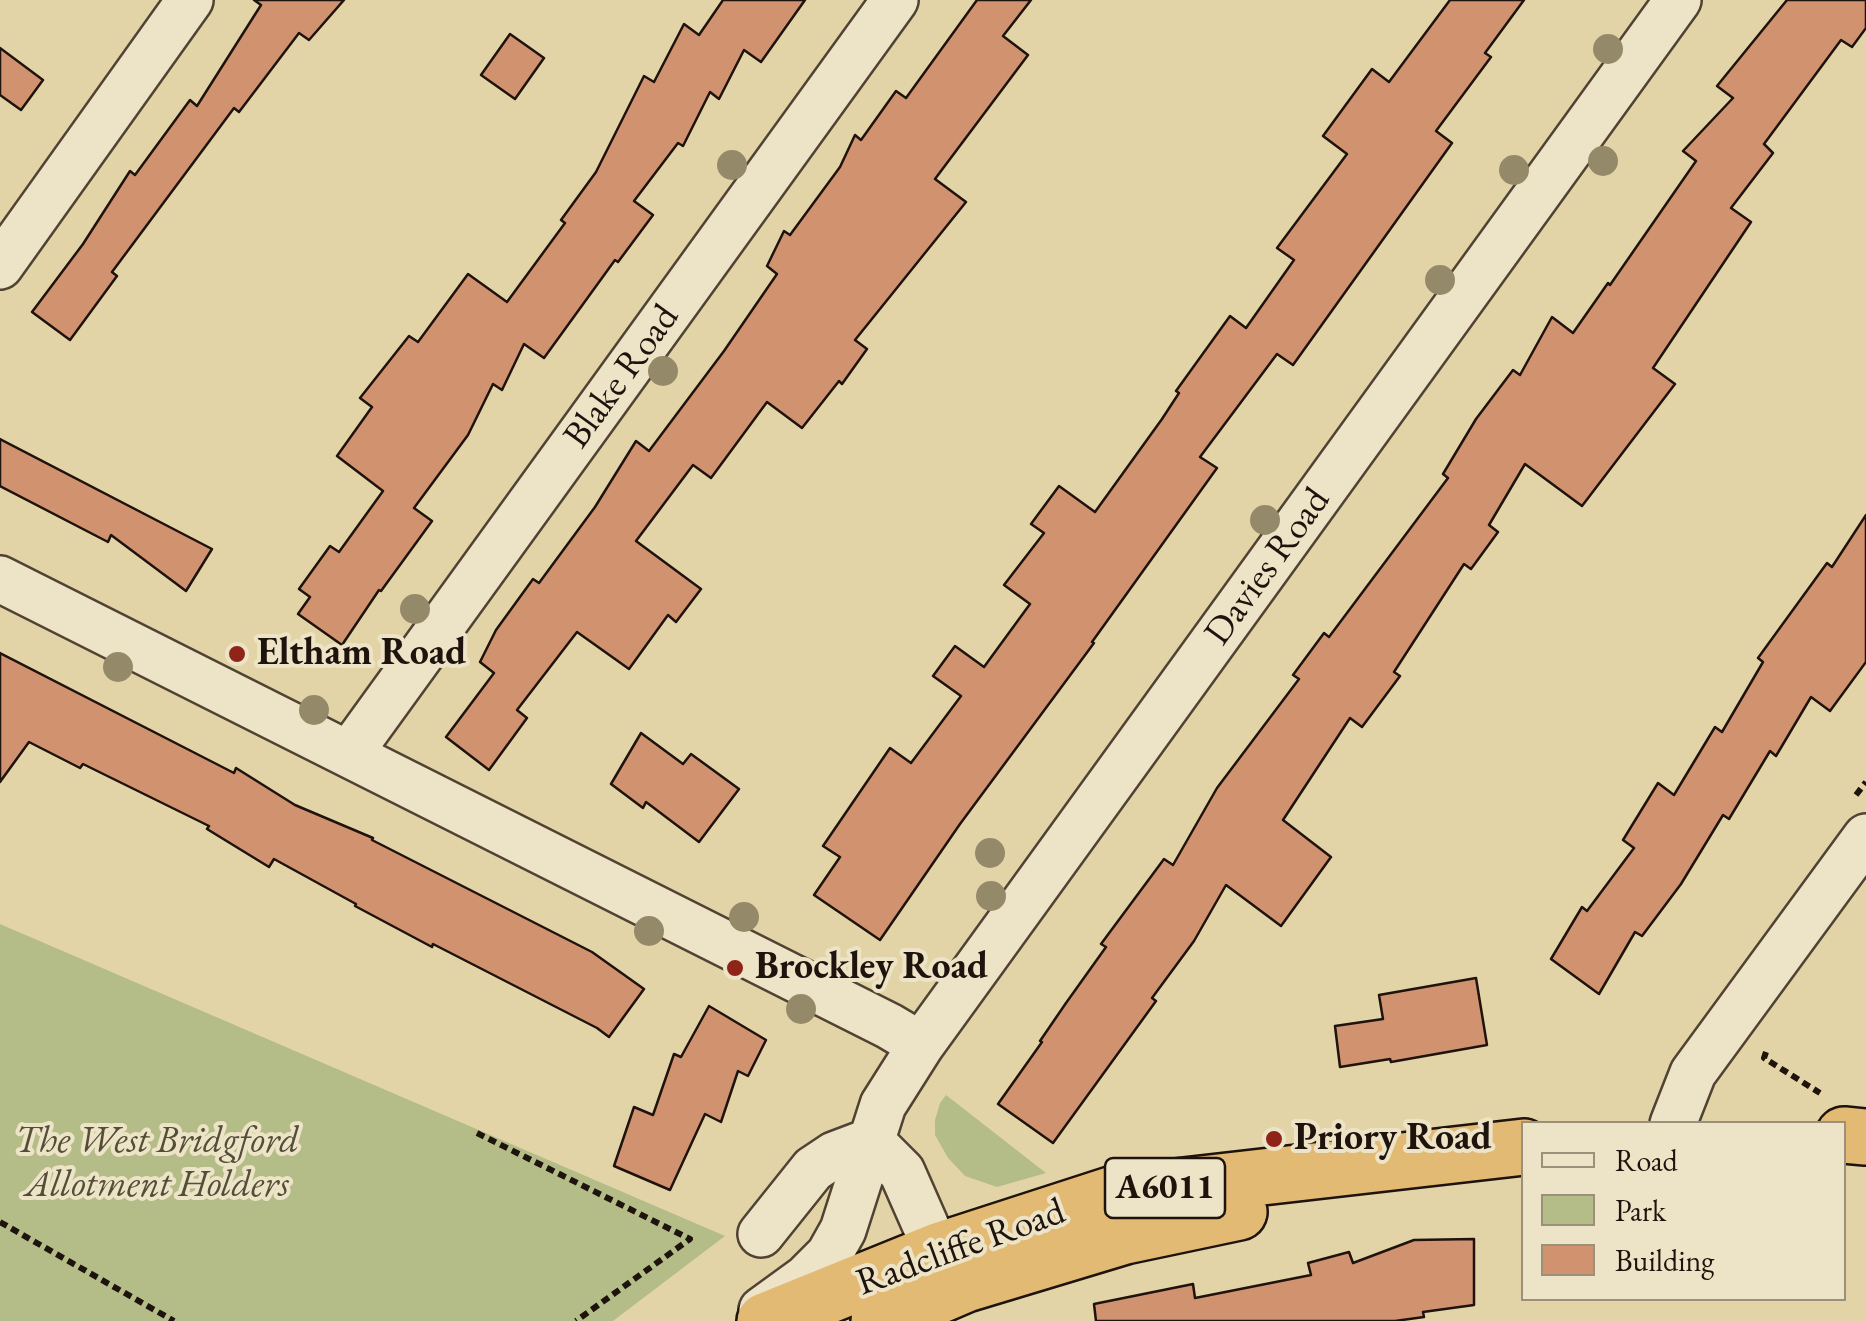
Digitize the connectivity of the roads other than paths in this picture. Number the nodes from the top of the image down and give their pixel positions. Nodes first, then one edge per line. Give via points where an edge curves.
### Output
1 (190, 0) edge
2 (896, 0) edge
3 (1678, 0) edge
4 (0, 266) edge
5 (0, 579) edge
6 (348, 754) junction
7 (1866, 837) edge
8 (921, 1045) junction
9 (1675, 1121) edge
10 (871, 1141) junction
11 (1521, 1146) edge
12 (761, 1234) dead end
13 (946, 1270) junction
14 (749, 1321) edge
15 (764, 1321) edge
16 (879, 1321) edge

1 - 4 street
2 - 6 street, Blake Road
3 - 8 street, Davies Road
5 - 6 street
6 - 8 street
7 - 9 street via 1694,1073
8 - 10 street, Davies Road via 882,1105
10 - 12 street via 813,1169
10 - 13 street via 902,1172
10 - 14 street, Davies Road via 830,1256
11 - 13 highway, Radcliffe Road / A6011 via 1399,1161 1247,1210
13 - 15 highway, Radcliffe Road / A6011
13 - 16 highway, Radcliffe Road / A6011

